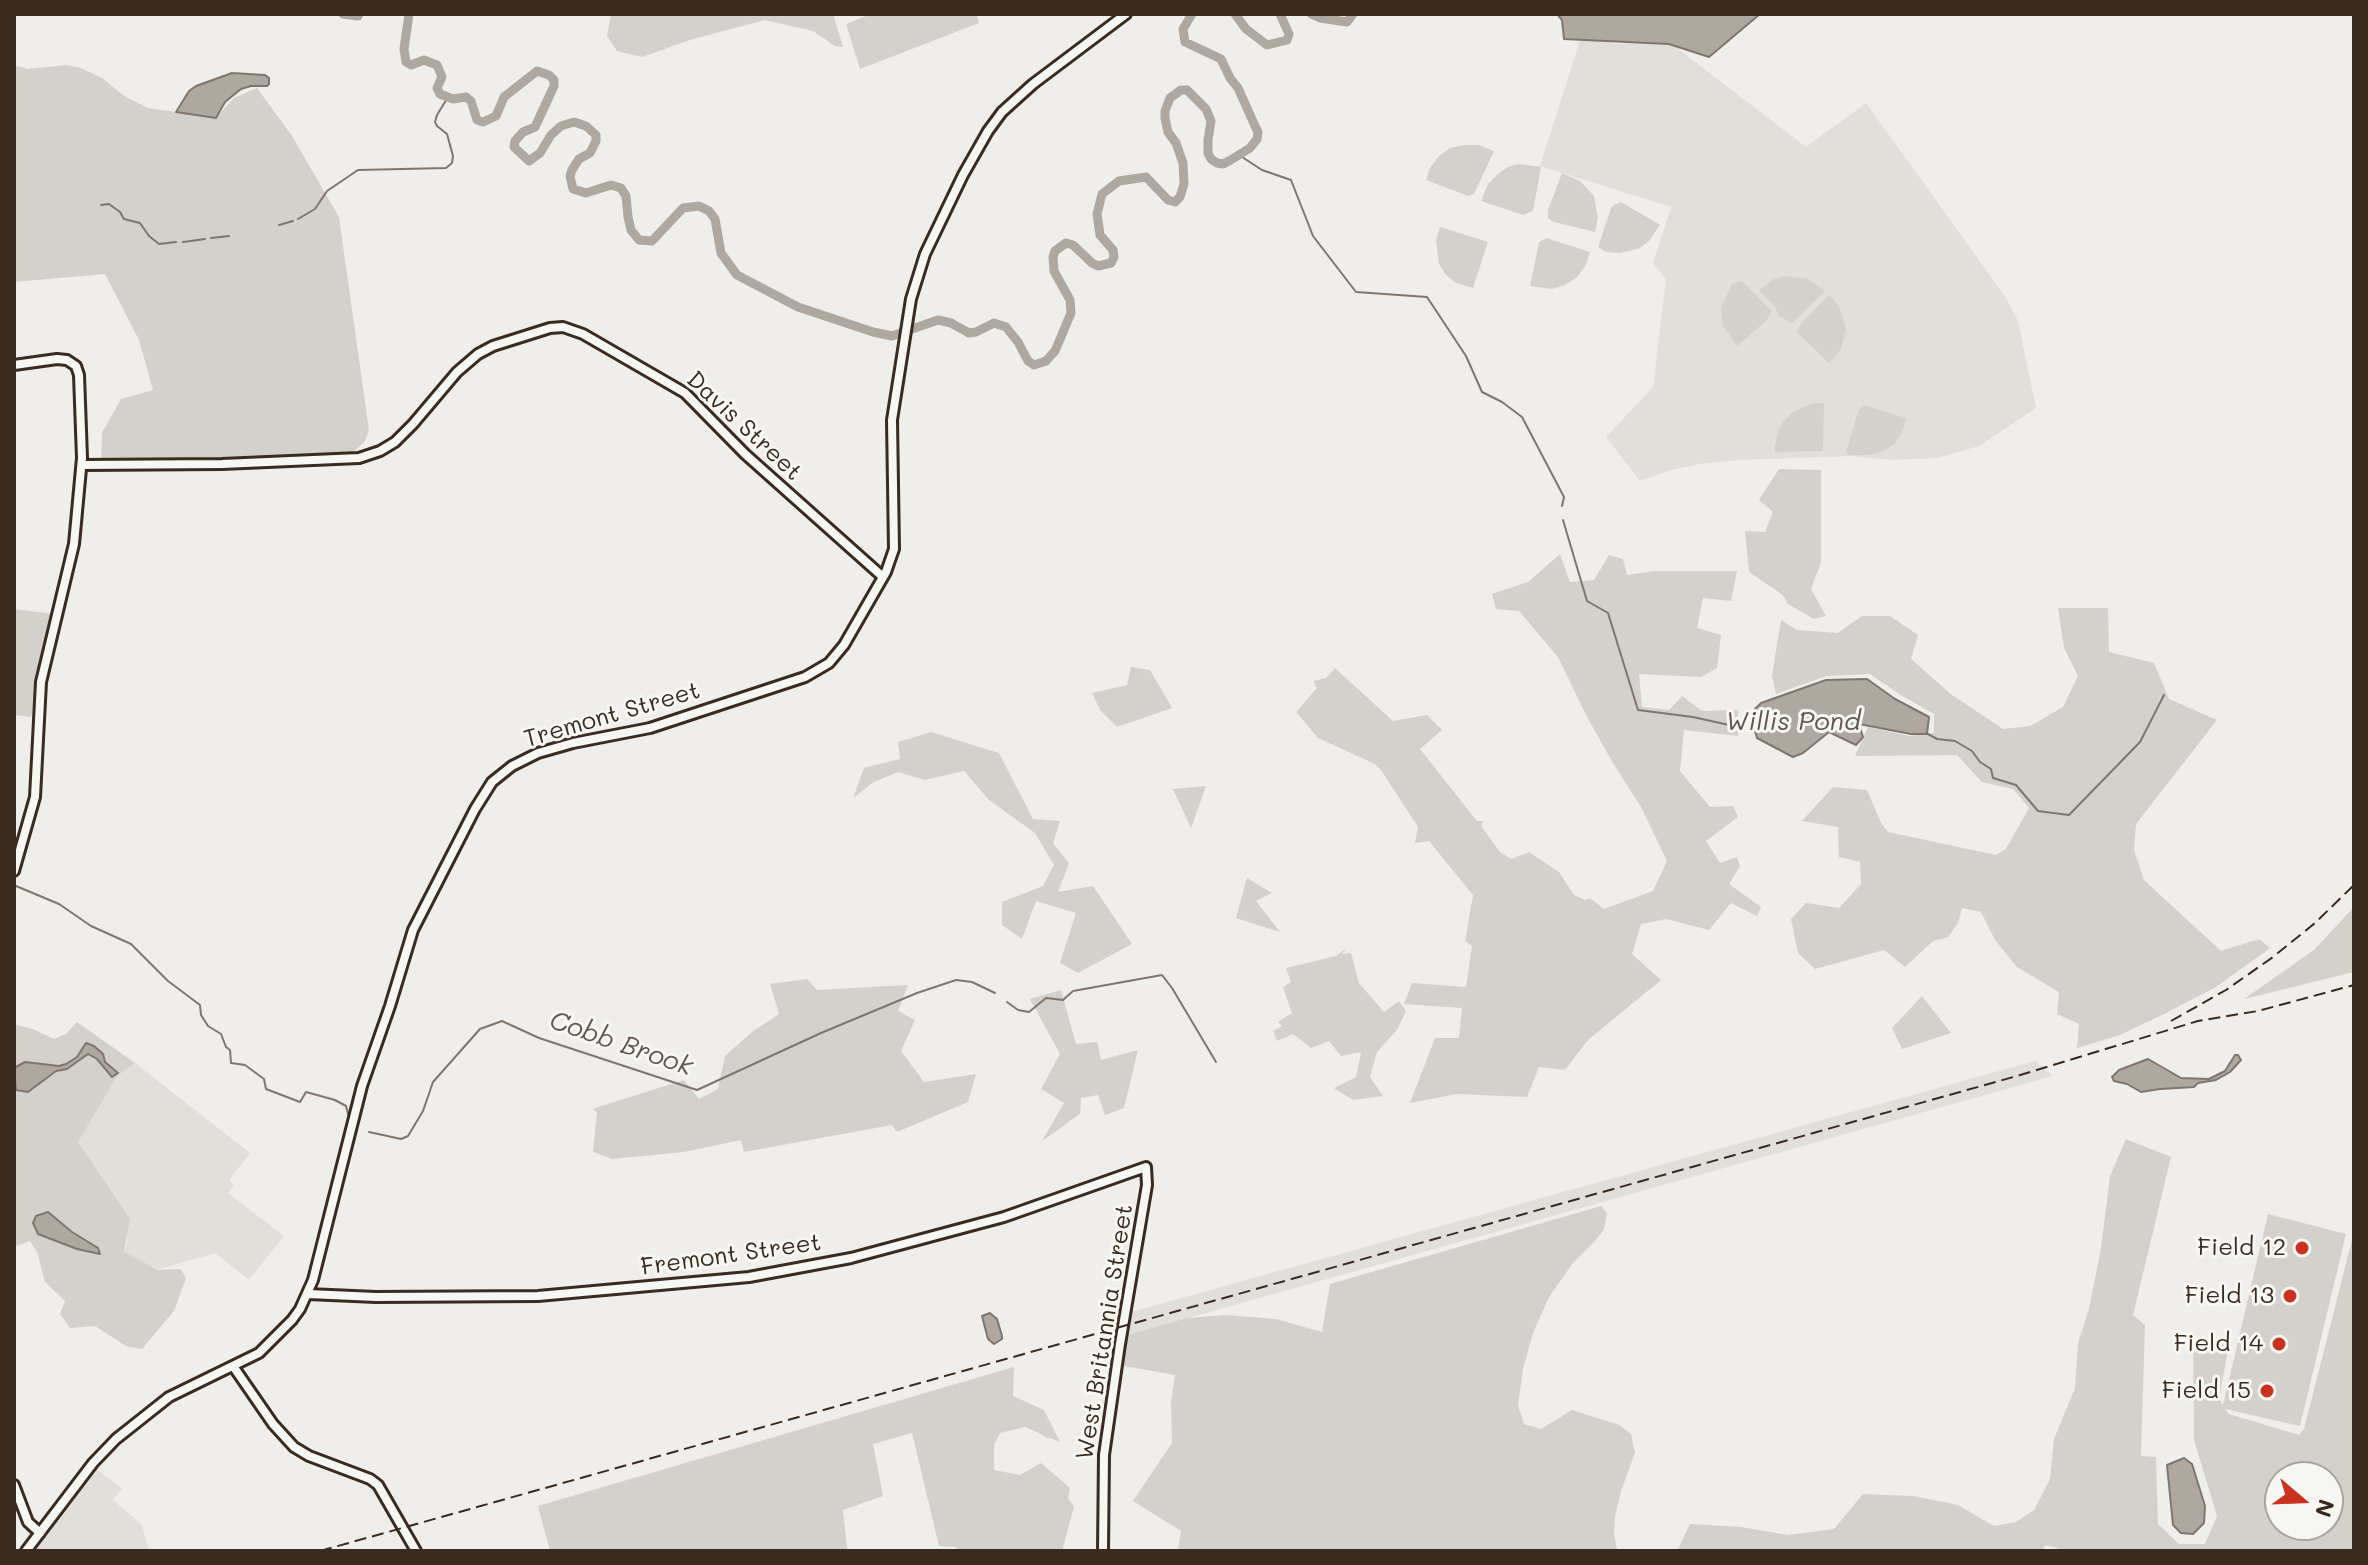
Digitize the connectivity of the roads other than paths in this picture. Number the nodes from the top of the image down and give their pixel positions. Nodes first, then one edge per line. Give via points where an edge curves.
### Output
1 (1126, 14) edge
2 (14, 365) edge
3 (82, 465) junction
4 (883, 577) junction
5 (14, 871) edge
6 (1146, 1167) joint
7 (308, 1294) junction
8 (233, 1366) junction
9 (14, 1485) edge
10 (40, 1533) junction
11 (26, 1551) edge
12 (416, 1551) edge
13 (1103, 1551) edge

1 - 4 street, Tremont Street via 1010,103 963,175 925,254 908,317 891,431 895,540
2 - 3 street via 57,359 76,366
3 - 4 street, Davis Street via 359,458 395,442 478,354 566,327 685,393
3 - 5 street via 74,544 41,682 35,797
4 - 7 street, Tremont Street via 844,645 812,674 650,728 538,753 489,786 413,930 362,1086
6 - 7 street, Fremont Street via 1004,1217 851,1258 749,1277 538,1296
6 - 13 street, West Britannia Street via 1104,1455
7 - 8 street, Tremont Street via 272,1342
8 - 10 street, Tremont Street via 169,1397 116,1439
8 - 12 street via 294,1447 378,1485
9 - 10 street via 28,1522
10 - 11 street, Tremont Street

